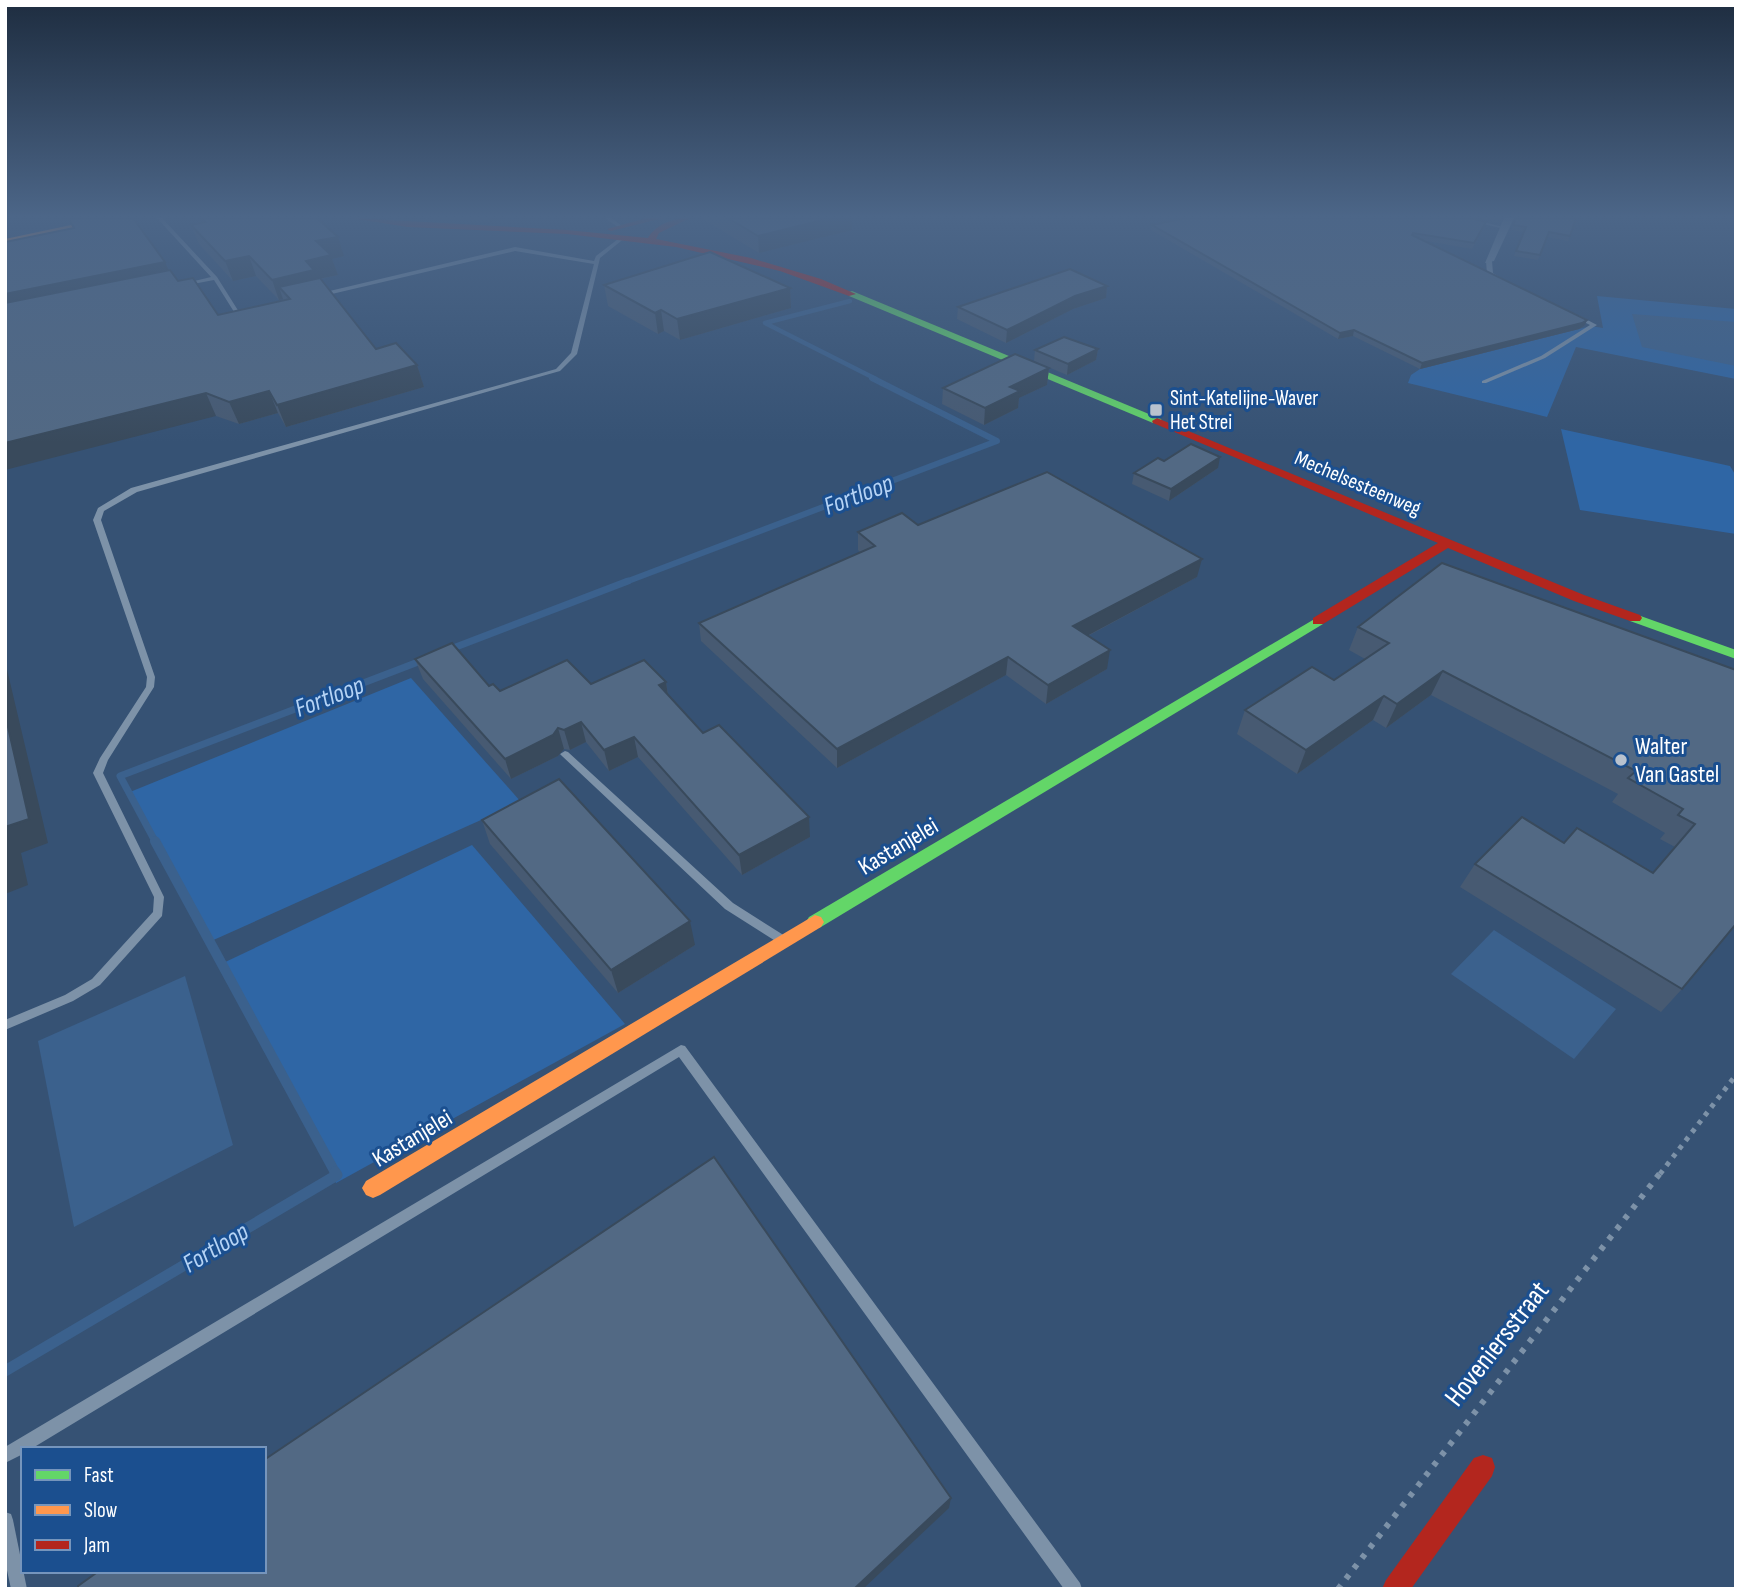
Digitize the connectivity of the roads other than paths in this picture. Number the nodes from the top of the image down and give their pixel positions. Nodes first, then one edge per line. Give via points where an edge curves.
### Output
1 (224, 292) edge
2 (332, 292) edge
3 (588, 292) edge
4 (851, 292) edge
5 (317, 296) edge
6 (251, 311) edge
7 (1566, 311) edge
8 (1484, 382) dead end
9 (1447, 543) junction
10 (1736, 655) edge
11 (565, 754) dead end
12 (785, 941) junction
13 (5, 1025) edge
14 (373, 1188) dead end
15 (5, 1456) edge
16 (1483, 1467) dead end
17 (5, 1520) edge
18 (19, 1589) edge
19 (1074, 1589) edge
20 (1395, 1589) edge

1 - 6 lane via 238,314
2 - 5 lane
3 - 13 lane via 574,354 558,370 134,490 101,510 97,520 151,677 150,687 98,773 159,897 158,914 96,982
4 - 9 street, Mechelsesteenweg
7 - 8 lane via 1594,325 1543,357
9 - 10 street, Mechelsesteenweg via 1579,598
9 - 12 street, Kastanjelei
11 - 12 lane via 729,906
12 - 14 street, Kastanjelei
15 - 19 lane via 681,1050
16 - 20 street
17 - 18 lane

